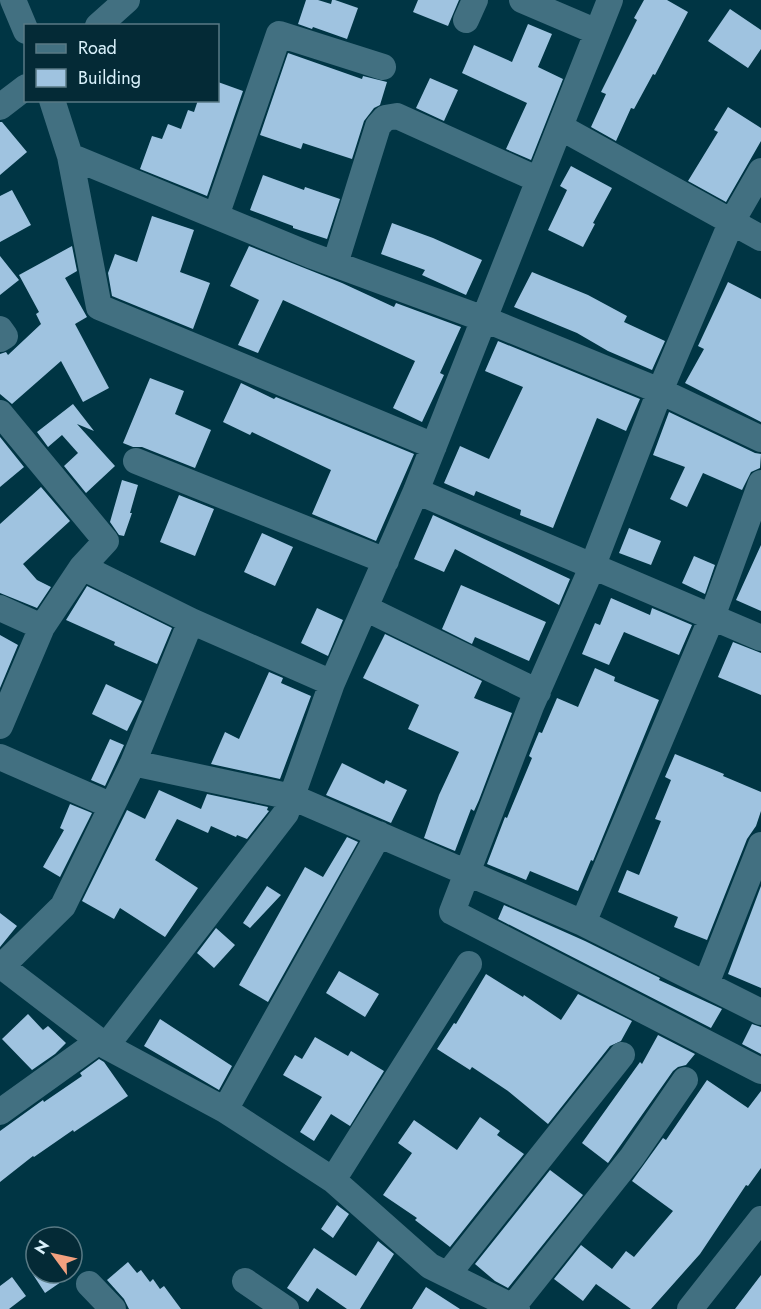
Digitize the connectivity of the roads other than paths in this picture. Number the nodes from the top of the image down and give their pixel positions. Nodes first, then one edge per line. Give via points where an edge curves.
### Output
1 (13, 0) edge
2 (127, 0) edge
3 (522, 0) edge
4 (610, 0) edge
5 (100, 24) edge
6 (24, 25) edge
7 (597, 32) junction
8 (383, 67) dead end
9 (24, 89) edge
10 (53, 102) edge
11 (0, 107) edge
12 (560, 127) junction
13 (70, 156) junction
14 (761, 171) edge
15 (539, 180) junction
16 (216, 216) junction
17 (731, 223) junction
18 (761, 238) edge
19 (335, 264) junction
20 (484, 319) junction
21 (0, 329) edge
22 (0, 339) edge
23 (660, 391) junction
24 (0, 413) edge
25 (761, 439) edge
26 (434, 446) junction
27 (136, 461) dead end
28 (761, 483) edge
29 (416, 491) junction
30 (386, 561) junction
31 (593, 565) junction
32 (82, 567) junction
33 (0, 608) edge
34 (365, 609) junction
35 (712, 617) junction
36 (191, 621) junction
37 (42, 627) junction
38 (761, 638) edge
39 (332, 683) junction
40 (537, 692) junction
41 (0, 726) edge
42 (0, 757) edge
43 (133, 763) junction
44 (292, 797) junction
45 (112, 806) junction
46 (379, 834) junction
47 (761, 845) edge
48 (468, 872) junction
49 (755, 877) edge
50 (583, 922) junction
51 (469, 964) dead end
52 (1, 966) edge
53 (706, 984) junction
54 (761, 1012) edge
55 (102, 1044) junction
56 (622, 1055) dead end
57 (761, 1071) edge
58 (685, 1080) dead end
59 (225, 1110) junction
60 (0, 1112) edge
61 (333, 1180) junction
62 (761, 1219) edge
63 (448, 1274) junction
64 (245, 1281) dead end
65 (89, 1284) dead end
66 (513, 1308) edge
67 (113, 1309) edge
68 (286, 1309) edge
69 (690, 1309) edge

1 - 6 street
2 - 5 street
3 - 7 street
4 - 7 street
7 - 12 street
8 - 16 street via 279,34
9 - 11 street
10 - 13 street
12 - 15 street
12 - 17 street
13 - 16 street
13 - 26 street via 99,307
14 - 17 street
15 - 19 street via 397,116 385,118 378,126
15 - 20 street
16 - 19 street
17 - 18 street
17 - 23 street
19 - 20 street
20 - 23 street
20 - 26 street
21 - 22 street via 5,336
23 - 25 street
23 - 31 street
24 - 32 street via 106,541
26 - 29 street
27 - 30 street
28 - 35 street
29 - 30 street
29 - 31 street
30 - 34 street
31 - 35 street
31 - 40 street
32 - 36 street
32 - 37 street
33 - 37 street
34 - 39 street
34 - 40 street
35 - 38 street
35 - 50 street
36 - 39 street
36 - 43 street
37 - 41 street
39 - 44 street
40 - 48 street
42 - 45 street
43 - 44 street
43 - 45 street
44 - 46 street
44 - 55 street via 286,813
45 - 52 street via 63,906
46 - 48 street
46 - 59 street
47 - 49 street
48 - 50 street
48 - 57 street via 452,912
49 - 53 street
50 - 53 street
51 - 61 street
52 - 55 street
53 - 54 street
55 - 59 street
55 - 60 street
56 - 63 street
58 - 66 street via 632,1157
59 - 61 street
61 - 63 street via 430,1266
62 - 69 street
63 - 66 street
64 - 68 street
65 - 67 street

